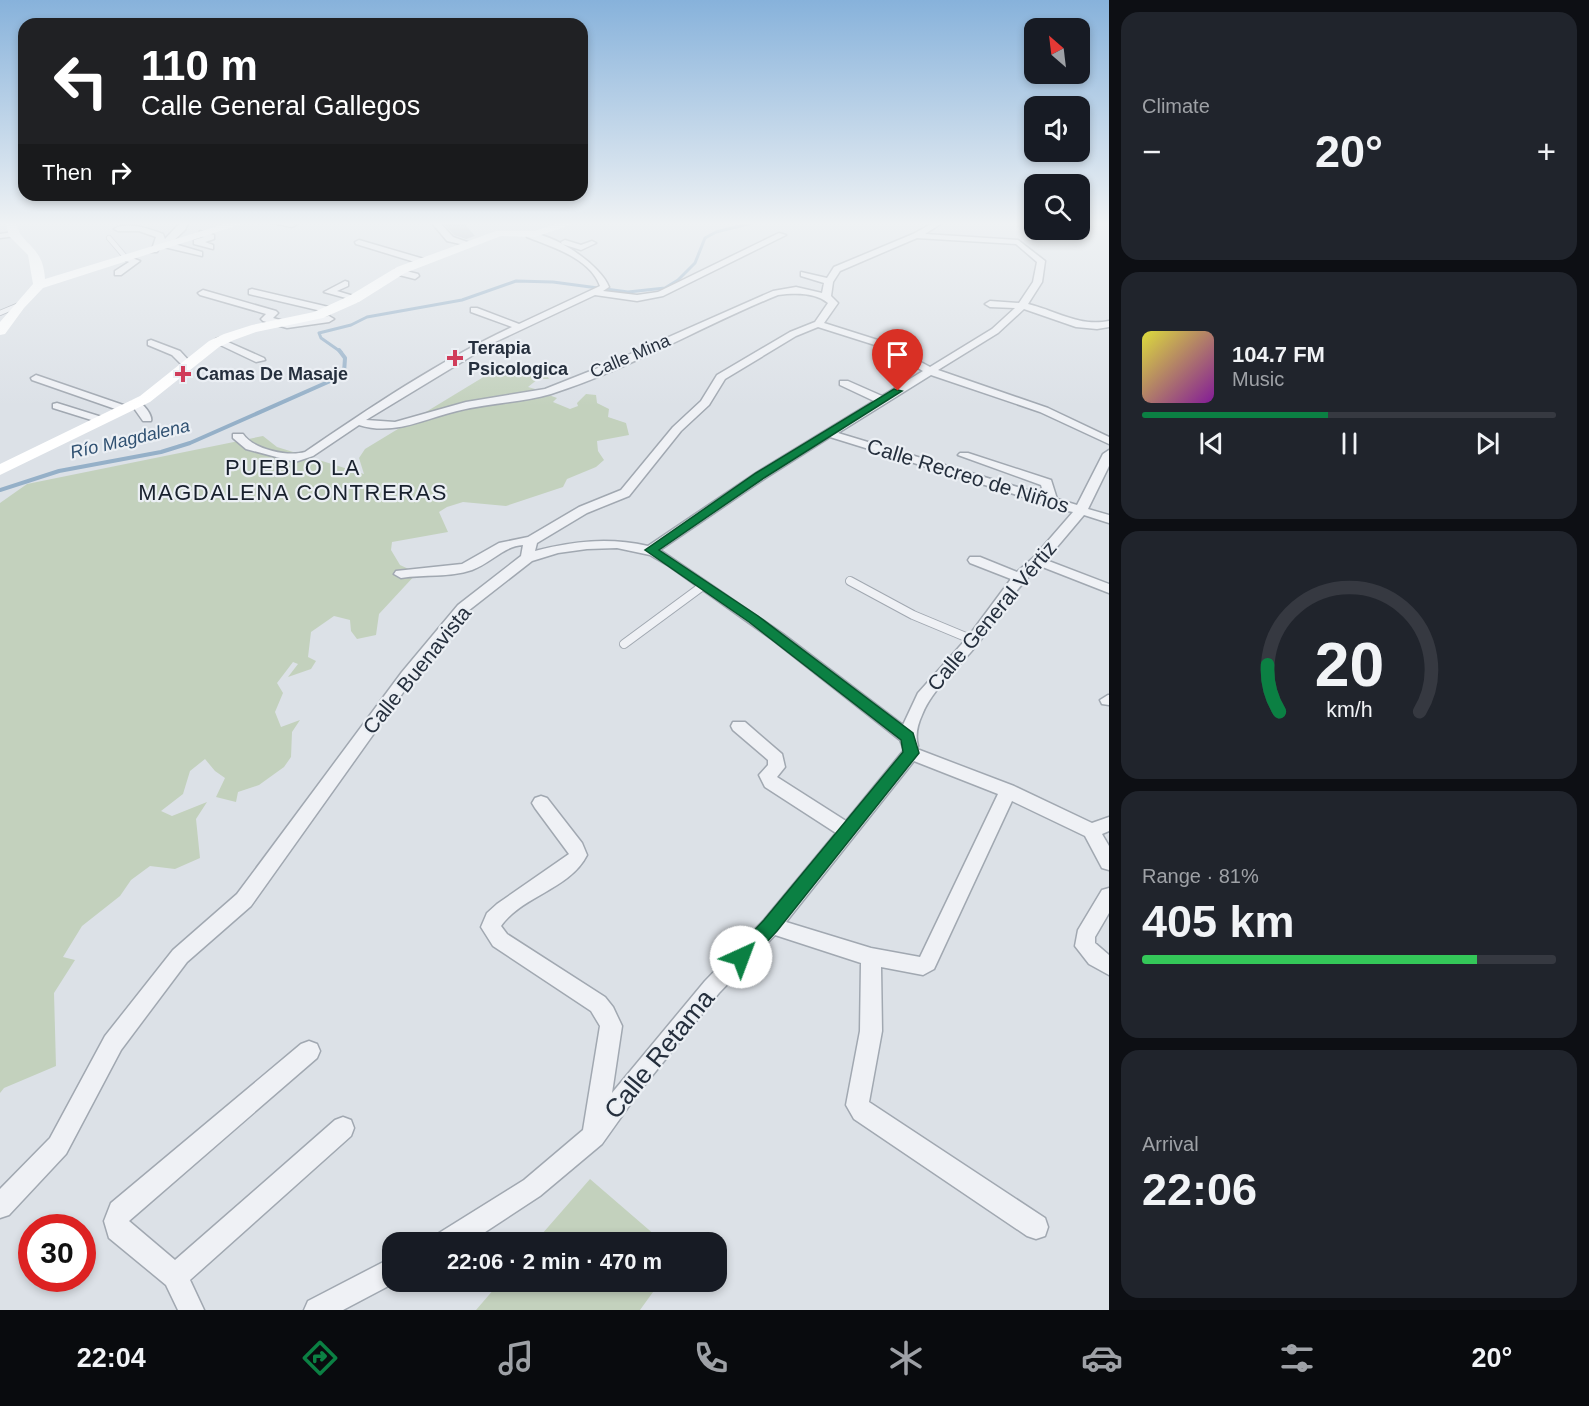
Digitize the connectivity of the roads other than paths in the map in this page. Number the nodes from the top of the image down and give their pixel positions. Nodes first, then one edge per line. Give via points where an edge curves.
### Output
1 (42, 284) edge
2 (345, 284) dead end
3 (378, 284) edge
4 (601, 284) edge
5 (680, 284) edge
6 (829, 284) edge
7 (1035, 284) edge
8 (39, 285) joint
9 (599, 291) junction
10 (252, 292) dead end
11 (203, 293) dead end
12 (826, 297) junction
13 (354, 299) junction
14 (990, 304) dead end
15 (16, 305) junction
16 (1024, 306) junction
17 (0, 308) edge
18 (474, 310) dead end
19 (0, 313) edge
20 (329, 315) junction
21 (282, 324) junction
22 (818, 324) junction
23 (1109, 324) edge
24 (520, 327) junction
25 (0, 331) edge
26 (219, 341) junction
27 (151, 343) dead end
28 (260, 360) dead end
29 (187, 364) junction
30 (930, 371) junction
31 (36, 378) dead end
32 (844, 383) dead end
33 (881, 400) junction
34 (57, 406) dead end
35 (130, 406) junction
36 (147, 419) dead end
37 (101, 420) junction
38 (360, 422) junction
39 (828, 433) junction
40 (239, 436) dead end
41 (1109, 441) edge
42 (1109, 454) edge
43 (964, 455) dead end
44 (0, 470) edge
45 (1052, 504) junction
46 (1080, 512) junction
47 (1109, 519) edge
48 (531, 541) junction
49 (651, 550) junction
50 (527, 558) junction
51 (975, 560) dead end
52 (1038, 561) junction
53 (401, 574) dead end
54 (1019, 577) junction
55 (850, 581) dead end
56 (704, 585) junction
57 (1109, 589) edge
58 (973, 640) junction
59 (624, 645) dead end
60 (739, 726) dead end
61 (909, 745) junction
62 (1008, 791) junction
63 (541, 803) dead end
64 (1109, 824) edge
65 (847, 831) junction
66 (1091, 831) junction
67 (1109, 863) edge
68 (1109, 896) edge
69 (771, 926) junction
70 (871, 957) junction
71 (1109, 966) edge
72 (309, 1051) dead end
73 (343, 1128) dead end
74 (594, 1136) junction
75 (0, 1206) edge
76 (1036, 1227) dead end
77 (464, 1232) edge
78 (175, 1276) junction
79 (382, 1276) edge
80 (190, 1310) edge
81 (316, 1310) edge

1 - 8 street
2 - 13 street via 329,292
3 - 13 street
4 - 9 street
5 - 9 street via 660,294 637,298
6 - 12 street
7 - 16 street
8 - 15 street
9 - 24 street via 556,307
10 - 20 street
11 - 21 street via 273,313 266,319
12 - 22 street via 833,303
12 - 38 street, Calle Mina via 796,290 776,292 547,391 454,408 417,420 386,425
13 - 20 street
14 - 16 street
15 - 17 lane
15 - 19 lane
15 - 25 street
16 - 23 street via 1078,327
16 - 30 street via 995,331
18 - 24 street
20 - 21 street
21 - 26 street
22 - 30 street via 881,344
22 - 48 street via 793,334 721,377 705,403 677,429 624,493 583,510
24 - 38 street via 490,341
26 - 28 street
26 - 29 street
27 - 29 street via 176,352
29 - 35 street via 153,394
30 - 33 street
30 - 41 street via 1044,410
31 - 35 street
32 - 33 street
33 - 39 street
34 - 37 street
35 - 36 street
35 - 37 street
37 - 44 street
38 - 40 street via 309,454 295,458 250,447
39 - 45 street, Calle Recreo de Niños
39 - 49 street
42 - 46 street, Calle General Vértiz
43 - 45 street via 1047,483
45 - 46 street, Calle Recreo de Niños
46 - 47 street, Calle Recreo de Niños
46 - 52 street, Calle General Vértiz
48 - 50 street
48 - 53 street via 510,541 460,569
49 - 50 street via 591,543
49 - 56 street
50 - 75 street, Calle Buenavista via 463,608 407,676 244,900 180,956 113,1042 58,1146
51 - 54 street
52 - 54 street, Calle General Vértiz
52 - 57 street
54 - 58 street, Calle General Vértiz
55 - 58 lane via 913,615
56 - 59 lane
56 - 61 street via 810,661
58 - 61 street, Calle General Vértiz via 914,714
60 - 65 street via 776,758 777,767 767,774 771,782
61 - 62 street
61 - 65 street, Calle Retama
62 - 66 street
62 - 70 street via 927,963 916,966
63 - 74 street via 578,855 573,863 504,910 491,927 500,939 598,1004 606,1014 611,1026
64 - 66 street
65 - 69 street, Calle Retama
66 - 67 street
68 - 71 street via 1085,936 1085,946
69 - 70 street
69 - 74 street, Calle Retama via 631,1084
70 - 76 street via 871,1031 857,1105
72 - 78 street via 120,1212 118,1229
73 - 78 street
74 - 77 street, Calle Retama via 532,1188
78 - 80 street
79 - 81 street

